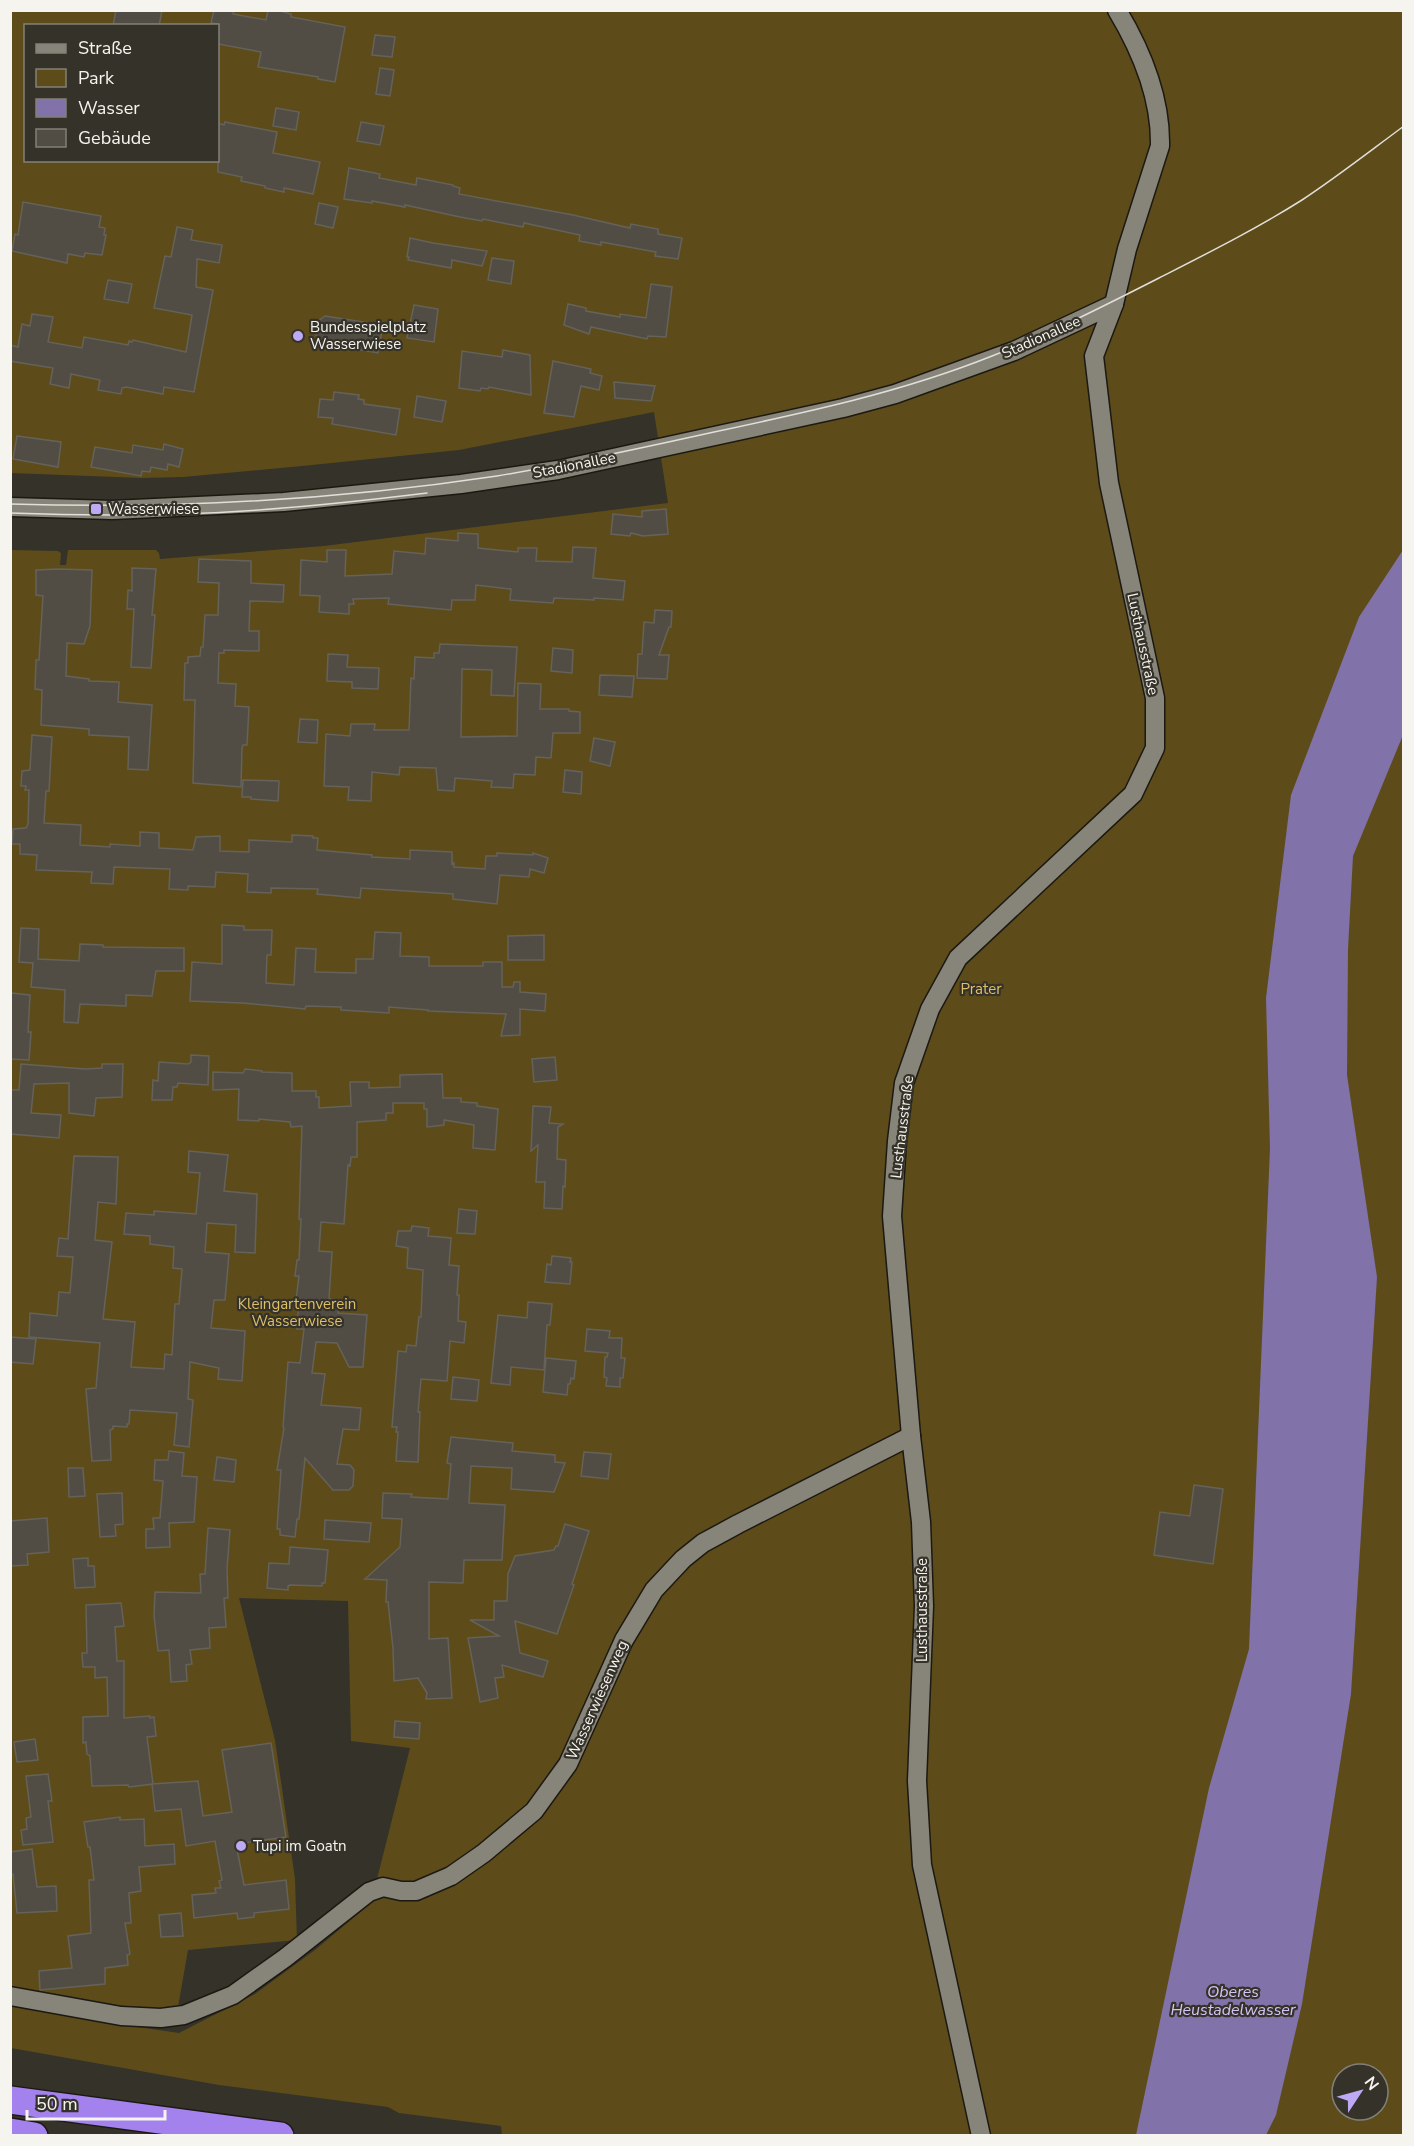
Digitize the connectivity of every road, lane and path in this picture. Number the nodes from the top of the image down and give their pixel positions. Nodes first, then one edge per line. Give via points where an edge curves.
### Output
1 (1117, 10) edge
2 (1114, 304) junction
3 (10, 507) edge
4 (911, 1436) junction
5 (10, 1996) edge
6 (10, 2084) edge
7 (10, 2091) edge
8 (10, 2100) edge
9 (51, 2106) junction
10 (280, 2136) edge
11 (981, 2136) edge

1 - 2 street, Lusthausstraße via 1143,63 1161,128 1160,146 1126,249
2 - 3 street, Stadionallee via 1014,351 895,394 558,470 295,502 112,510
2 - 4 street, Lusthausstraße via 1094,356 1108,483 1155,698 1155,748 1133,794 958,958 922,1030 904,1083 892,1216
4 - 5 street, Wasserwiesenweg via 703,1543 683,1559 654,1590 624,1640 568,1764 534,1811 451,1876 416,1891 383,1887 369,1892 233,1995 178,2016 121,2016
4 - 11 street, Lusthausstraße via 921,1522 924,1606 917,1781 922,1865
6 - 9 highway
7 - 9 highway
8 - 9 highway
9 - 10 highway

